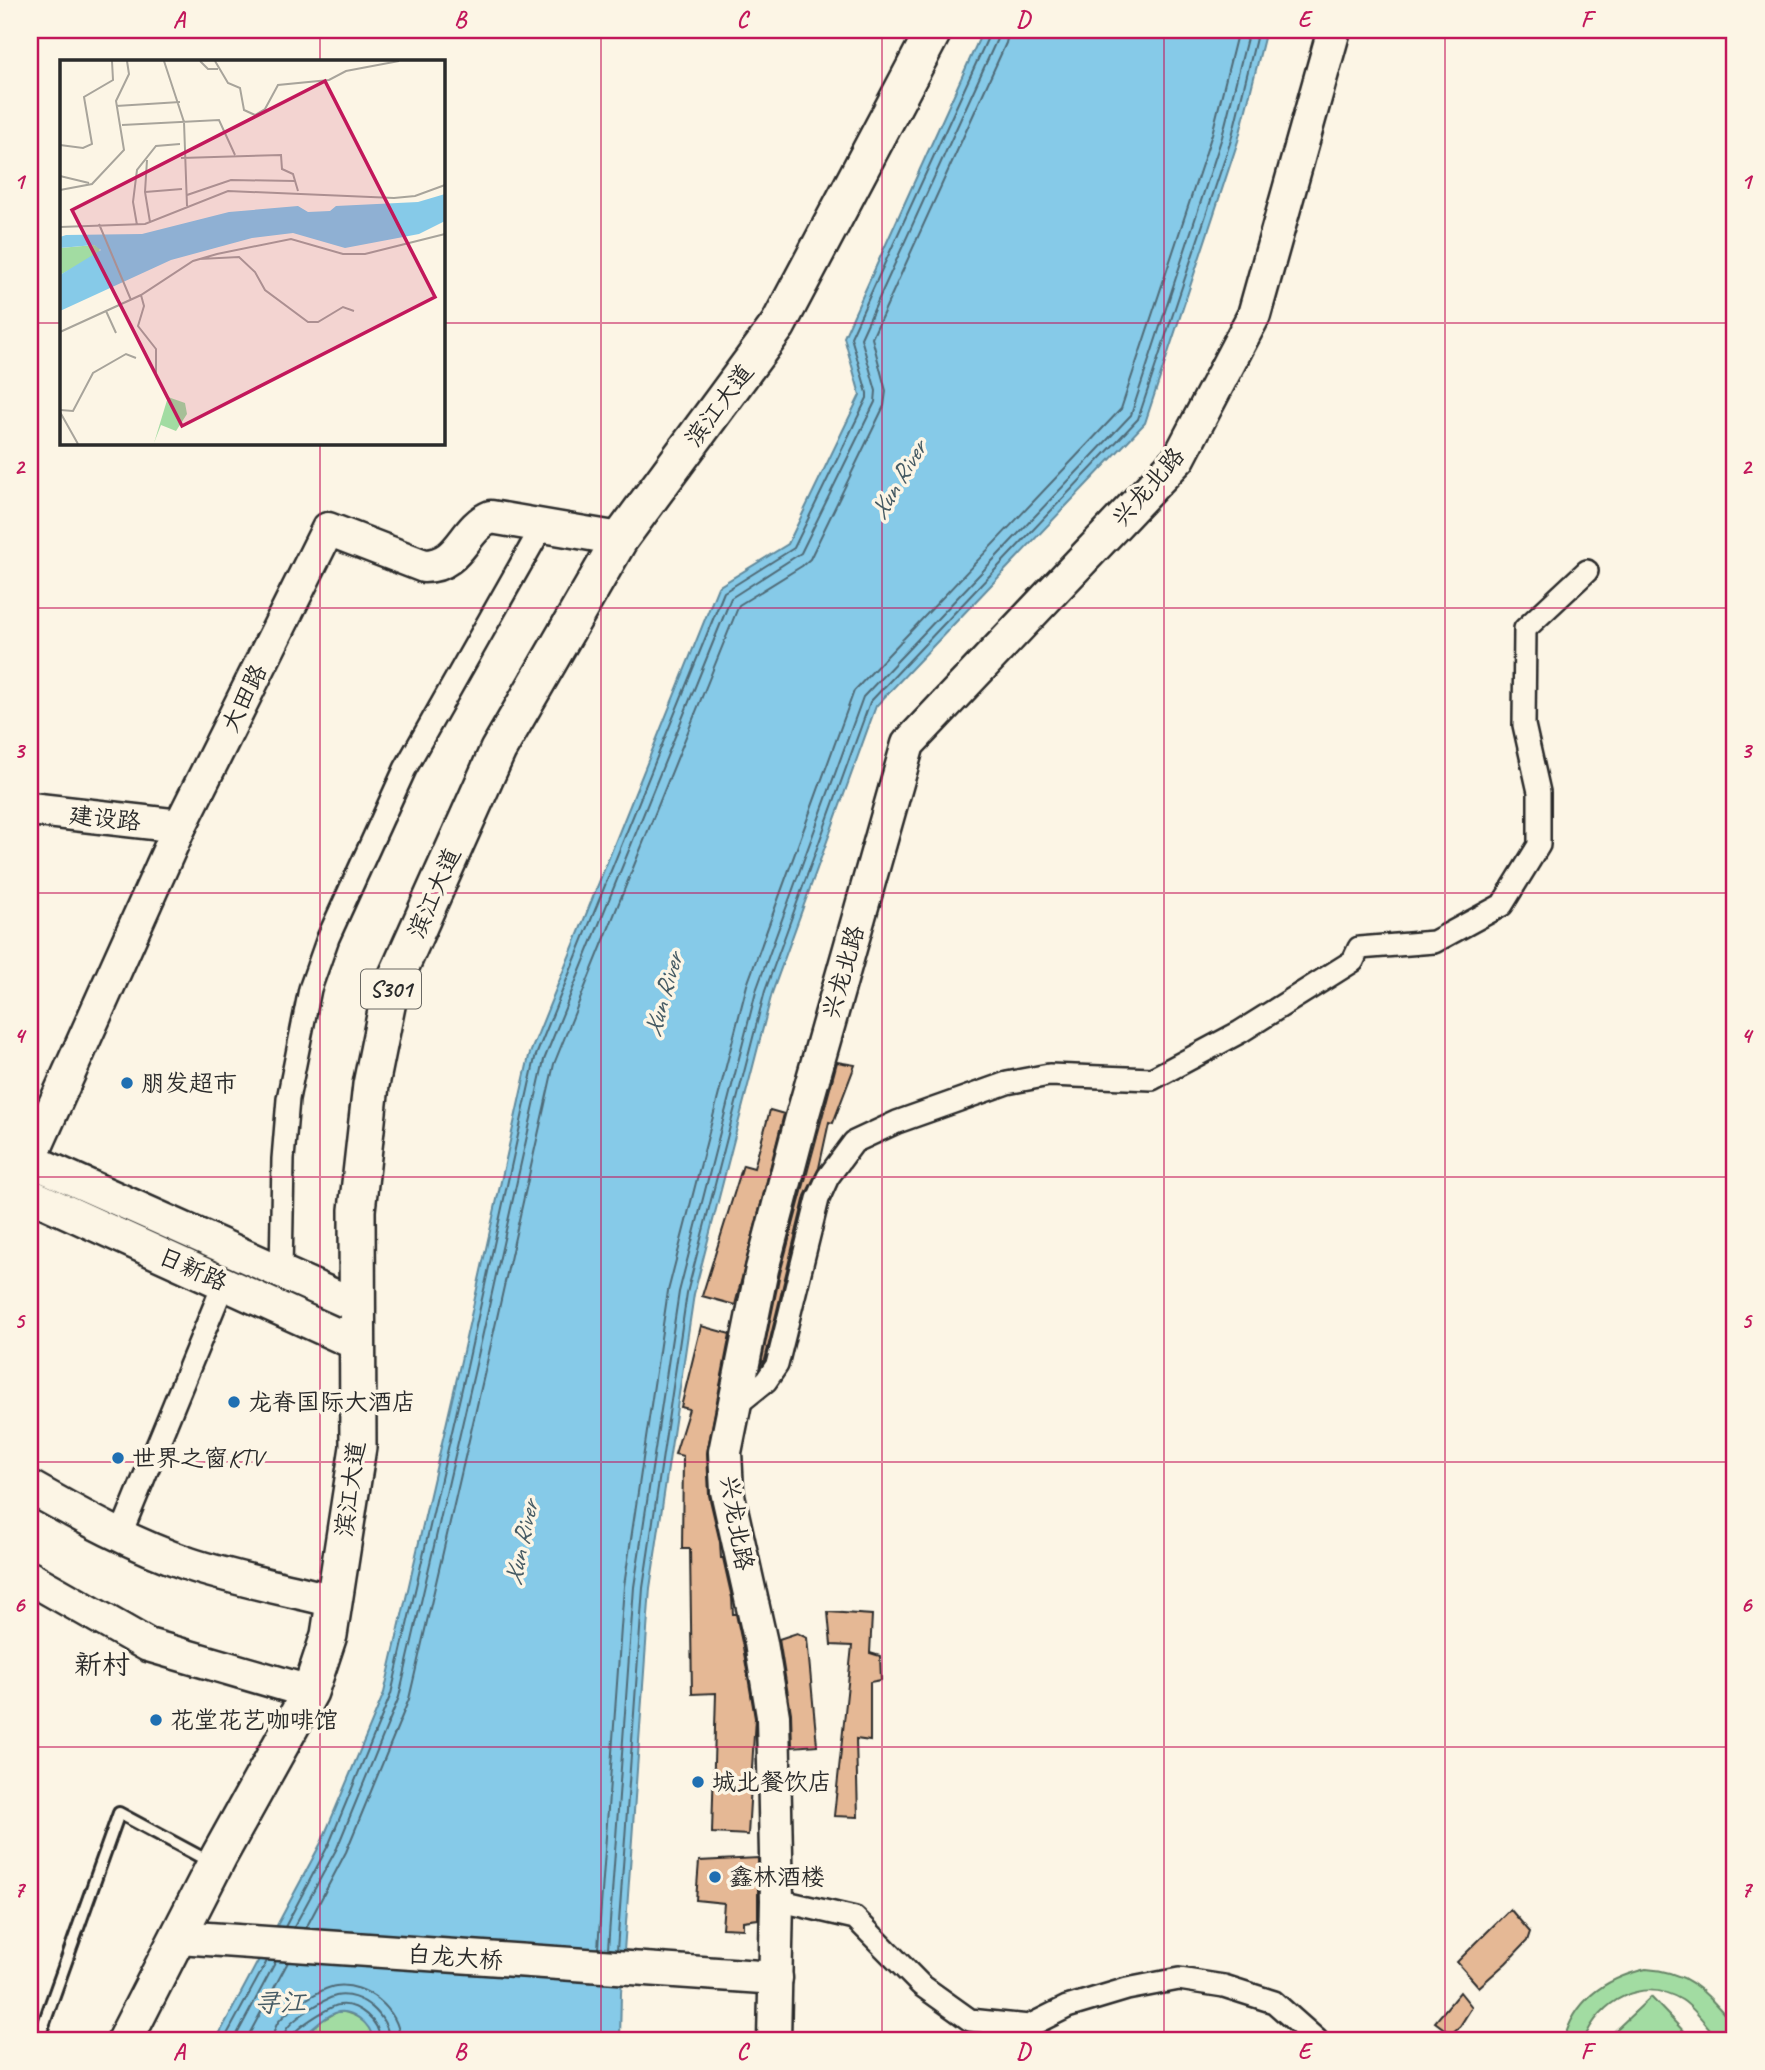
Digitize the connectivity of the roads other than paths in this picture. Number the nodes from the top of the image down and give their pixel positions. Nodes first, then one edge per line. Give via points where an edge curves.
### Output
1 (934, 30) edge
2 (1334, 30) edge
3 (543, 525) junction
4 (620, 539) junction
5 (1587, 571) dead end
6 (30, 809) edge
7 (180, 826) junction
8 (30, 1160) edge
9 (30, 1195) edge
10 (281, 1272) junction
11 (224, 1283) junction
12 (357, 1306) junction
13 (357, 1344) junction
14 (735, 1406) junction
15 (30, 1487) edge
16 (120, 1536) junction
17 (30, 1578) edge
18 (334, 1601) junction
19 (310, 1692) junction
20 (214, 1865) junction
21 (777, 1900) junction
22 (178, 1937) junction
23 (776, 1978) junction
24 (38, 2040) edge
25 (125, 2040) edge
26 (774, 2040) edge
27 (1317, 2040) edge

1 - 4 main road, 滨江大道 / S301 via 778,325
2 - 14 main road, 兴龙北路 via 1254,315 1179,458 908,744 762,1269
3 - 4 main road, 大田路
3 - 7 main road, 大田路 via 491,517 445,562 432,566 328,529
3 - 10 street via 405,769 328,937 310,989 288,1099
4 - 12 main road, 滨江大道 / S301 via 498,750 390,991 371,1085 358,1196
5 - 14 street via 1525,629 1524,725 1539,792 1539,845 1502,905 1434,942 1359,948 1353,961 1263,1018 1152,1079 1049,1075 1007,1083 854,1142 818,1199 777,1365 766,1381
6 - 7 main road, 建设路
7 - 8 main road, 大田路
8 - 10 main road, 日新路
9 - 11 main road, 日新路
10 - 12 main road, 日新路
11 - 13 main road, 日新路
11 - 16 street
12 - 13 main road, 滨江大道 / S301
13 - 18 main road, 滨江大道 / S301 via 358,1447
14 - 21 main road, 兴龙北路 via 726,1451 727,1491 773,1716
15 - 16 main road
16 - 18 main road via 192,1565
17 - 19 main road via 148,1645
18 - 19 main road, 滨江大道 / S301 via 329,1635
19 - 20 main road, 滨江大道 / S301
20 - 22 main road, 滨江大道 / S301
20 - 24 lane via 119,1813
21 - 23 main road, 兴龙北路
21 - 27 street via 855,1918 921,1985 970,2020 1028,2026 1067,2007 1179,1979 1224,1986 1274,2002
22 - 23 main road, 白龙大桥
22 - 25 main road, 滨江大道 / S301
23 - 26 main road, 兴龙北路

